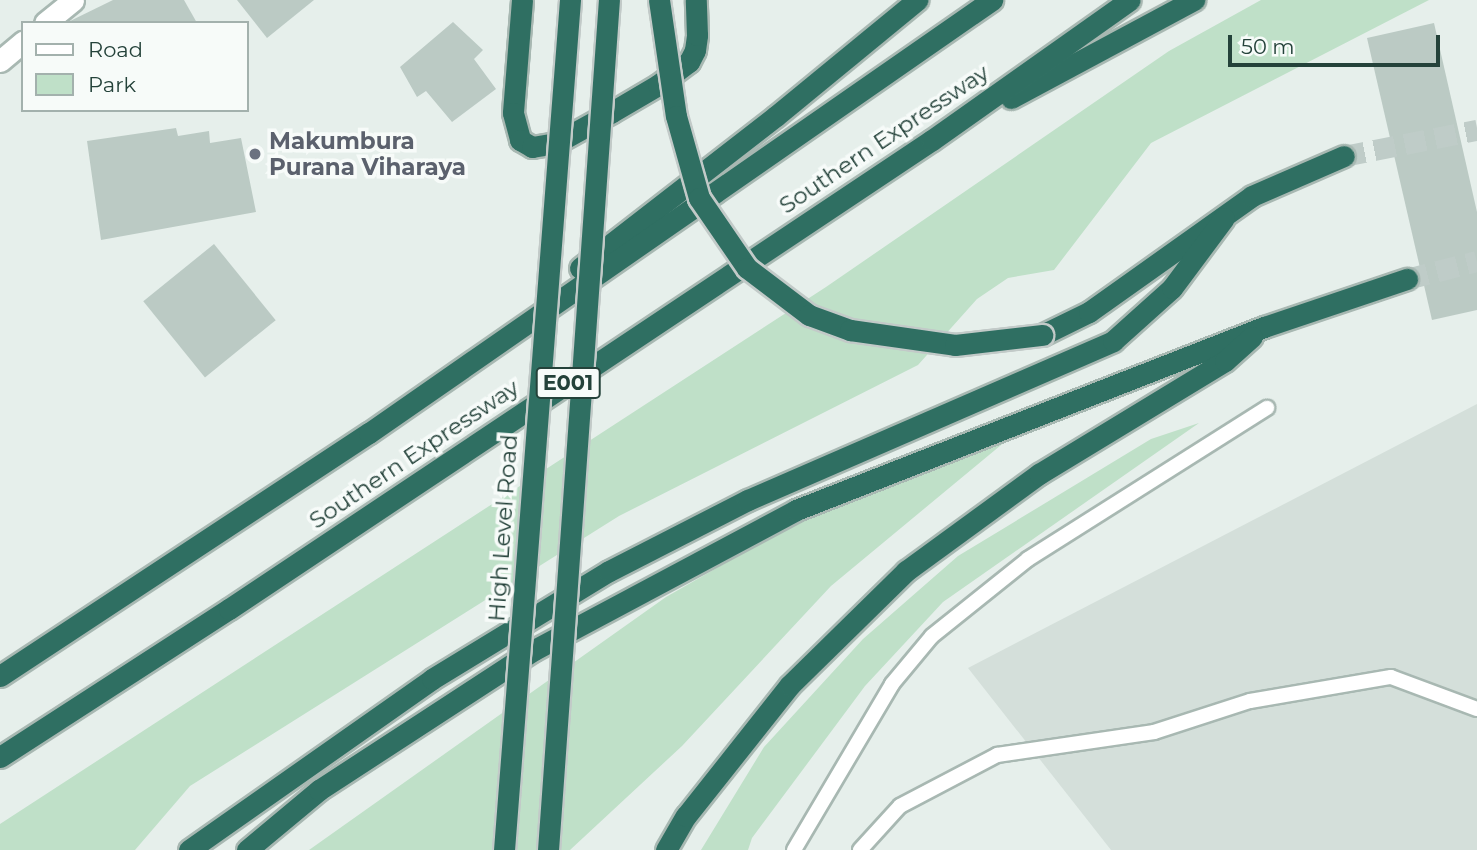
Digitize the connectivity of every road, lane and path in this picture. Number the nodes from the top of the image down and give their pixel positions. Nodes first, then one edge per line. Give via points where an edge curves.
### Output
1 (73, 0) edge
2 (522, 0) edge
3 (570, 0) edge
4 (609, 0) edge
5 (659, 0) edge
6 (696, 0) edge
7 (917, 0) edge
8 (992, 0) edge
9 (1130, 0) edge
10 (1194, 0) edge
11 (48, 21) edge
12 (21, 44) edge
13 (0, 61) edge
14 (932, 140) junction
15 (1345, 156) tunnel mouth
16 (1224, 218) junction
17 (1407, 279) tunnel mouth
18 (1264, 327) junction
19 (1267, 408) dead end
20 (369, 433) junction
21 (0, 676) edge
22 (1477, 709) edge
23 (0, 757) edge
24 (189, 850) edge
25 (247, 850) edge
26 (504, 850) edge
27 (548, 850) edge
28 (667, 850) edge
29 (794, 850) edge
30 (860, 850) edge

1 - 11 street
2 - 6 highway via 513,113 520,140 532,147 556,143 658,85 689,62 697,35
3 - 26 highway, High Level Road, bridge
4 - 27 highway, bridge
5 - 16 highway, bridge via 676,116 699,198 747,268 809,315 850,330 955,345 1042,335 1089,312
7 - 20 highway via 776,116
8 - 20 highway, Southern Expressway
9 - 14 highway, Southern Expressway / E001
10 - 14 highway
12 - 13 street
14 - 23 highway, Southern Expressway / E001
15 - 16 highway via 1252,196
16 - 24 highway via 1172,288 1113,341 748,500 609,571 432,679
17 - 18 highway
18 - 25 highway via 796,510 534,650 319,790
18 - 28 highway via 1225,361 1039,474 906,571 790,685 686,816
19 - 29 lane via 1028,559 932,636 892,684
20 - 21 highway, Southern Expressway
22 - 30 lane via 1391,677 1250,701 1154,732 997,755 900,806

